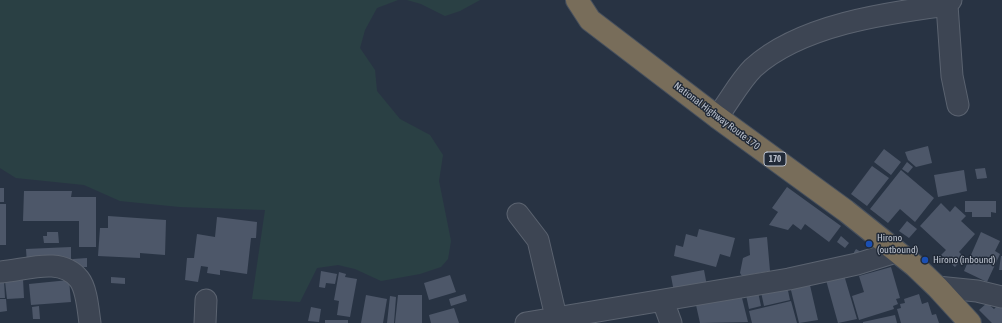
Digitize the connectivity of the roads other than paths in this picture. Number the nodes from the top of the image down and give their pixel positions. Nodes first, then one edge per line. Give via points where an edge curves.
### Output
1 (577, 0) edge
2 (949, 2) edge
3 (958, 105) dead end
4 (717, 117) junction
5 (518, 214) dead end
6 (896, 252) junction
7 (0, 272) edge
8 (937, 287) junction
9 (1002, 297) edge
10 (206, 300) dead end
11 (663, 301) junction
12 (556, 317) junction
13 (90, 323) edge
14 (205, 323) edge
15 (528, 323) edge
16 (671, 323) edge
17 (970, 323) edge

1 - 4 highway, National Highway Route 170 / 170 via 590,20
2 - 3 street via 952,76
2 - 4 street via 829,27 777,50 753,69
4 - 6 highway, National Highway Route 170 / 170 via 846,211
5 - 12 street via 538,240
6 - 8 highway, National Highway Route 170 / 170
6 - 11 street via 858,264 789,279
7 - 13 street via 15,272 48,265 66,269 79,279
8 - 9 street via 977,291
8 - 17 highway, National Highway Route 170 / 170
10 - 14 street
11 - 12 street
11 - 16 street
12 - 15 street

